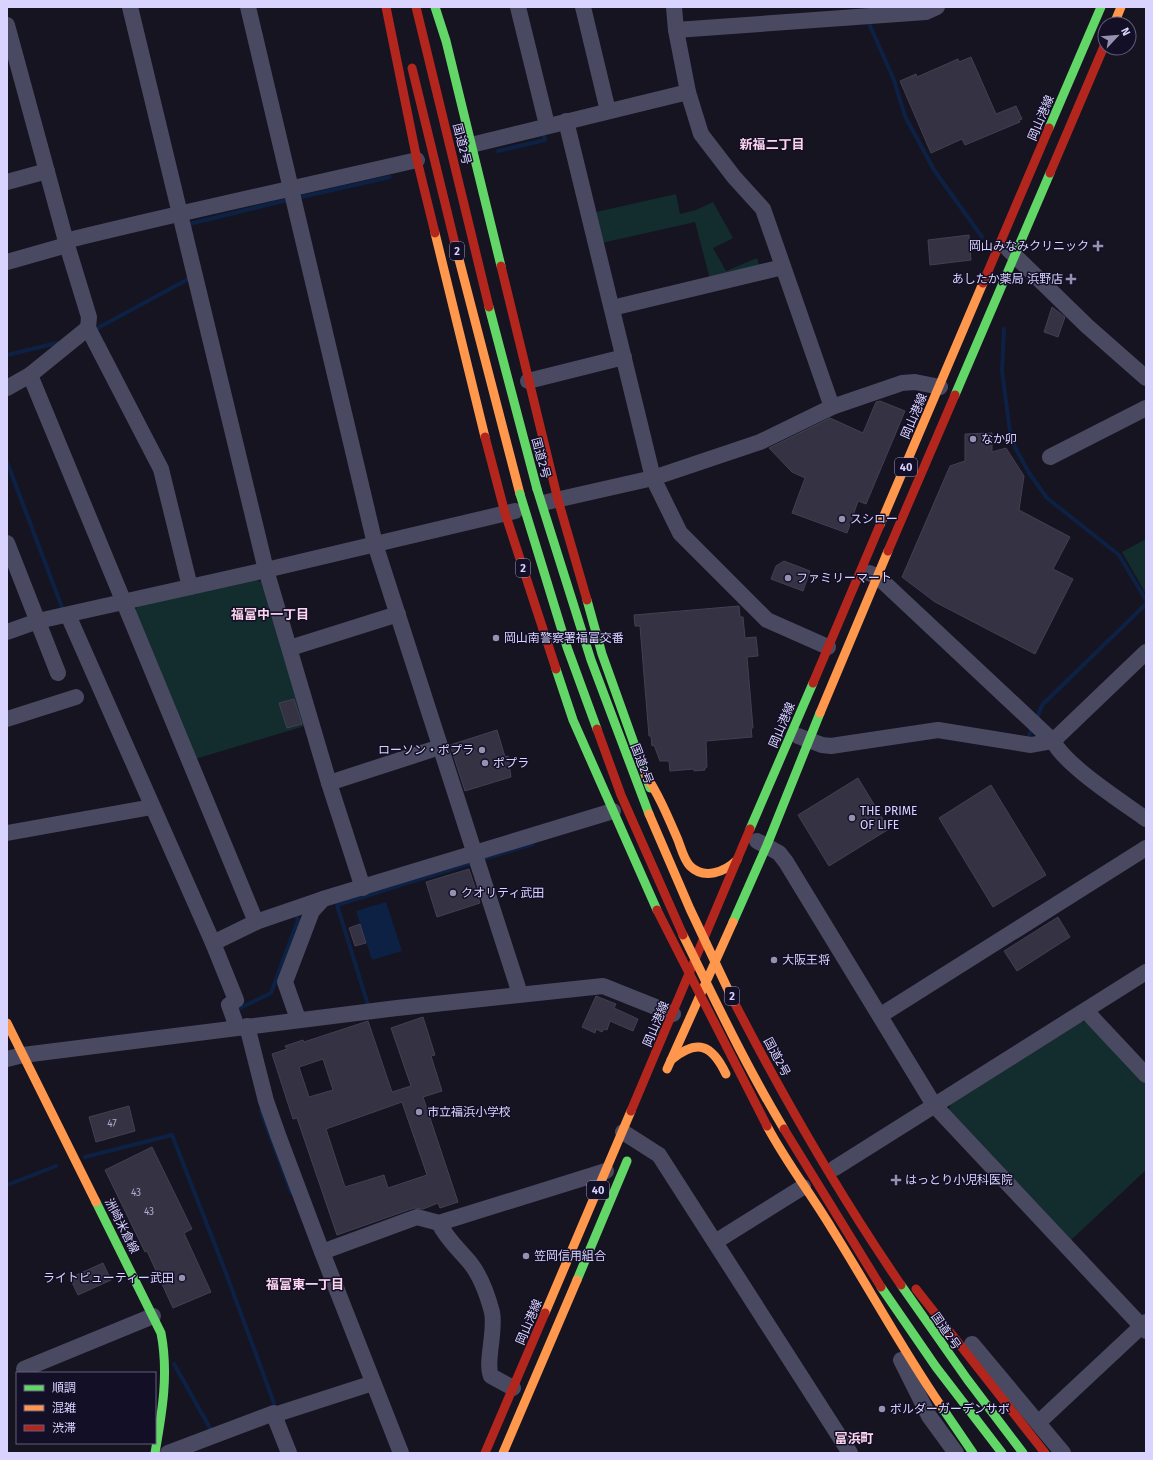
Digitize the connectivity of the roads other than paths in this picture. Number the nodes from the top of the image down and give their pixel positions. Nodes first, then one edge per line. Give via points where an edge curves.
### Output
1 (130, 7) edge
2 (248, 7) edge
3 (378, 7) edge
4 (386, 7) edge
5 (416, 7) edge
6 (434, 7) edge
7 (518, 7) edge
8 (583, 7) edge
9 (674, 7) edge
10 (1101, 7) edge
11 (930, 9) edge
12 (795, 14) edge
13 (7, 25) edge
14 (676, 30) junction
15 (1100, 56) edge
16 (410, 61) dead end
17 (13, 70) edge
18 (688, 92) junction
19 (450, 100) dead end
20 (608, 111) junction
21 (453, 114) dead end
22 (408, 118) junction
23 (566, 121) junction
24 (547, 125) junction
25 (449, 142) junction
26 (471, 145) junction
27 (417, 160) junction
28 (43, 172) junction
29 (7, 182) edge
30 (292, 189) junction
31 (180, 213) junction
32 (1001, 242) junction
33 (64, 244) junction
34 (1014, 256) junction
35 (7, 262) edge
36 (783, 267) junction
37 (612, 308) junction
38 (88, 328) junction
39 (624, 357) junction
40 (30, 375) junction
41 (1146, 378) edge
42 (528, 381) junction
43 (940, 387) junction
44 (7, 388) edge
45 (832, 407) junction
46 (1146, 408) edge
47 (1050, 457) dead end
48 (653, 478) junction
49 (558, 500) junction
50 (505, 513) junction
51 (375, 544) junction
52 (8, 547) edge
53 (266, 570) junction
54 (862, 570) junction
55 (877, 576) junction
56 (190, 587) junction
57 (124, 603) junction
58 (398, 614) junction
59 (68, 615) junction
60 (38, 621) junction
61 (7, 632) edge
62 (293, 647) junction
63 (828, 647) junction
64 (1146, 652) edge
65 (58, 673) dead end
66 (76, 697) dead end
67 (7, 719) edge
68 (791, 733) junction
69 (808, 740) junction
70 (1052, 741) junction
71 (440, 747) junction
72 (645, 774) junction
73 (334, 781) junction
74 (149, 807) junction
75 (613, 812) junction
76 (1146, 819) edge
77 (7, 833) edge
78 (746, 837) junction
79 (767, 845) junction
80 (1146, 848) edge
81 (477, 859) junction
82 (737, 860) junction
83 (365, 884) junction
84 (693, 892) dead end
85 (323, 900) junction
86 (704, 916) dead end
87 (256, 922) junction
88 (710, 927) junction
89 (213, 943) junction
90 (701, 949) junction
91 (720, 949) junction
92 (727, 964) dead end
93 (1146, 972) edge
94 (710, 973) junction
95 (689, 976) junction
96 (520, 994) junction
97 (699, 996) junction
98 (1086, 1011) junction
99 (673, 1014) junction
100 (881, 1015) junction
101 (298, 1019) junction
102 (7, 1023) edge
103 (241, 1027) junction
104 (762, 1034) dead end
105 (23, 1055) junction
106 (7, 1059) edge
107 (671, 1060) junction
108 (664, 1074) dead end
109 (1146, 1075) edge
110 (730, 1082) dead end
111 (934, 1106) junction
112 (756, 1125) dead end
113 (633, 1141) junction
114 (777, 1146) junction
115 (835, 1168) junction
116 (606, 1172) junction
117 (803, 1187) junction
118 (439, 1223) junction
119 (832, 1228) junction
120 (715, 1242) junction
121 (322, 1252) junction
122 (872, 1296) junction
123 (929, 1307) junction
124 (153, 1316) junction
125 (1144, 1326) edge
126 (24, 1369) dead end
127 (369, 1384) junction
128 (513, 1388) junction
129 (160, 1395) edge
130 (274, 1415) junction
131 (1038, 1423) junction
132 (156, 1441) edge
133 (168, 1453) edge
134 (289, 1453) edge
135 (401, 1453) edge
136 (485, 1453) edge
137 (503, 1453) edge
138 (850, 1453) edge
139 (956, 1453) edge
140 (973, 1453) edge
141 (1002, 1453) edge
142 (1023, 1453) edge
143 (1045, 1453) edge
144 (1062, 1453) edge

1 - 31 street
2 - 30 street
3 - 22 main road, 2
4 - 22 main road, 2
5 - 25 main road, 国道2号 / 2
6 - 19 main road
6 - 26 main road via 446,41
7 - 24 street
8 - 20 street
9 - 14 street
10 - 32 main road, 岡山港線 / 40
11 - 12 street via 865,16
12 - 14 street
13 - 17 street
14 - 18 street
15 - 34 main road, 40
16 - 141 main road, 2, bridge via 520,494 567,646 621,795 722,1015 766,1098 873,1275 936,1367
17 - 28 street
18 - 20 street
18 - 36 street via 701,134 763,209
20 - 23 street
21 - 25 main road
22 - 27 main road, 2
23 - 24 street
23 - 37 street
24 - 26 street
25 - 142 main road, 国道2号 / 2, bridge via 491,316 537,489 584,641 639,791 684,897 738,1008 809,1141 888,1267 950,1357
26 - 42 main road
27 - 30 street
27 - 50 main road, 2
28 - 29 street
28 - 33 street
30 - 31 street
30 - 51 street
31 - 33 street
31 - 53 street
32 - 34 street
32 - 43 main road, 岡山港線 / 40
33 - 35 street
33 - 38 street via 89,317
34 - 41 street
34 - 55 main road, 40
36 - 37 street
36 - 45 street
37 - 39 street
38 - 40 street
38 - 56 street via 161,469
39 - 42 street
39 - 48 street
40 - 44 street
40 - 57 street
42 - 49 main road
43 - 45 street via 915,382 902,383
43 - 54 main road, 岡山港線 / 40
45 - 48 street via 760,442
46 - 47 street
48 - 49 street
48 - 63 street via 680,534 767,620
49 - 50 street
49 - 72 main road via 602,654
50 - 51 street
50 - 75 main road, 2 via 573,720
51 - 53 street
51 - 58 street
52 - 60 street
53 - 56 street
53 - 62 street
54 - 55 street
54 - 63 main road, 岡山港線 / 40
55 - 69 main road, 40
55 - 70 street
56 - 57 street
57 - 59 street
57 - 87 street
58 - 62 street
58 - 71 street
59 - 60 street
59 - 74 street
60 - 61 street
60 - 65 street
62 - 73 street
63 - 68 main road, 岡山港線 / 40
64 - 70 street
66 - 67 street
68 - 69 street
68 - 78 main road, 岡山港線 / 40
69 - 70 street via 831,746 938,730 1031,745
69 - 79 main road, 40
70 - 76 street via 1058,751 1092,780
71 - 73 street
71 - 81 street
72 - 82 main road via 657,792 689,865 697,872 715,874 730,867
72 - 84 main road
73 - 83 street
74 - 77 street
74 - 89 street
75 - 81 street
75 - 95 main road, 2 via 643,882
78 - 79 street
78 - 82 main road, 岡山港線 / 40
79 - 91 main road, 40
79 - 100 street via 779,853 786,862
80 - 100 street
81 - 83 street
81 - 96 street
82 - 88 main road, 岡山港線 / 40
83 - 85 street
85 - 87 street
85 - 101 street via 312,911 285,982
86 - 88 main road
87 - 89 street
88 - 90 main road, 岡山港線 / 40
88 - 91 main road
89 - 103 street via 236,1000 229,1005
90 - 94 main road
90 - 95 main road, 岡山港線 / 40
91 - 92 main road
91 - 94 main road, 40
93 - 98 street
94 - 97 main road, 40
94 - 119 main road via 815,1181
95 - 97 main road, 2
95 - 99 main road, 岡山港線 / 40
96 - 99 street via 603,986
96 - 101 street
97 - 107 main road, 40
97 - 114 main road
98 - 109 street
98 - 111 street
99 - 113 main road, 岡山港線 / 40
100 - 111 street
101 - 103 street
102 - 105 main road, 洲崎米倉線
103 - 105 street
103 - 121 street
104 - 115 main road via 806,1119
105 - 106 street
105 - 124 main road, 洲崎米倉線
107 - 108 main road, 40
107 - 110 main road via 685,1050 705,1048 716,1056
111 - 115 street
111 - 125 street
112 - 114 main road
113 - 116 main road, 岡山港線 / 40
113 - 120 street via 659,1155
113 - 137 main road, 岡山港線 / 40
114 - 117 main road
115 - 123 main road via 890,1255
116 - 118 street
116 - 128 main road, 岡山港線 / 40
117 - 119 main road
117 - 120 street
118 - 121 street via 417,1217
118 - 128 street via 446,1236 472,1265 486,1292 492,1314 493,1338 488,1370 491,1376
119 - 122 main road
120 - 138 street
121 - 127 street
122 - 139 street via 914,1389 929,1416
122 - 140 main road via 919,1374
123 - 131 street via 975,1347
123 - 143 main road
124 - 126 street
124 - 129 main road, 洲崎米倉線 via 164,1343
125 - 131 street
127 - 130 street
127 - 135 street
128 - 136 main road, 岡山港線 / 40
129 - 132 main road, 洲崎米倉線
130 - 133 street
130 - 134 street
131 - 144 street

